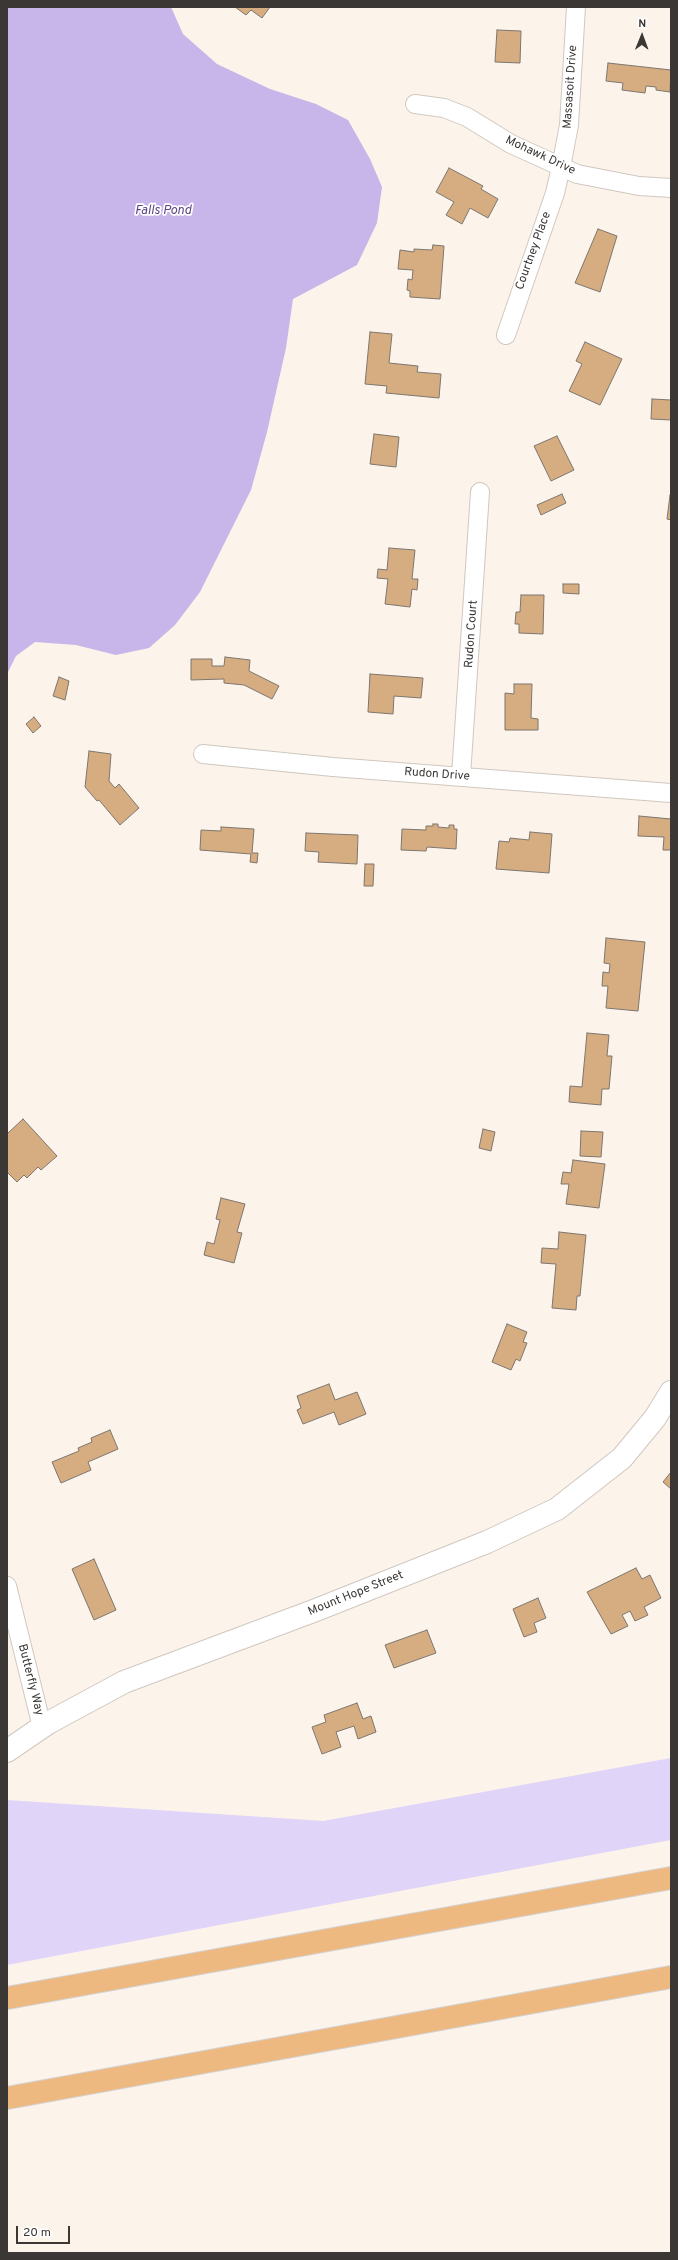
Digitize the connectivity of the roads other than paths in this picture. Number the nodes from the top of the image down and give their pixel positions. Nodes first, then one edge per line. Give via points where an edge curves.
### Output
1 (576, 7) edge
2 (415, 104) dead end
3 (561, 166) junction
4 (671, 188) edge
5 (506, 335) dead end
6 (480, 492) dead end
7 (203, 754) dead end
8 (461, 776) junction
9 (671, 793) edge
10 (671, 1392) edge
11 (7, 1586) edge
12 (42, 1727) junction
13 (7, 1751) edge
14 (671, 1878) edge
15 (671, 1977) edge
16 (7, 1998) edge
17 (7, 2098) edge

1 - 3 street, Massasoit Drive via 569,125
2 - 3 street, Mohawk Drive via 444,108 467,117 511,144
3 - 4 street, Mohawk Drive via 577,174 639,186
3 - 5 street, Courtney Place via 556,193
6 - 8 street, Rudon Court
7 - 8 street, Rudon Drive
8 - 9 street, Rudon Drive
10 - 12 street, Mount Hope Street via 655,1418 622,1458 557,1509 487,1542 124,1682
11 - 12 street, Butterfly Way
12 - 13 street, Mount Hope Street
14 - 16 highway
15 - 17 highway

